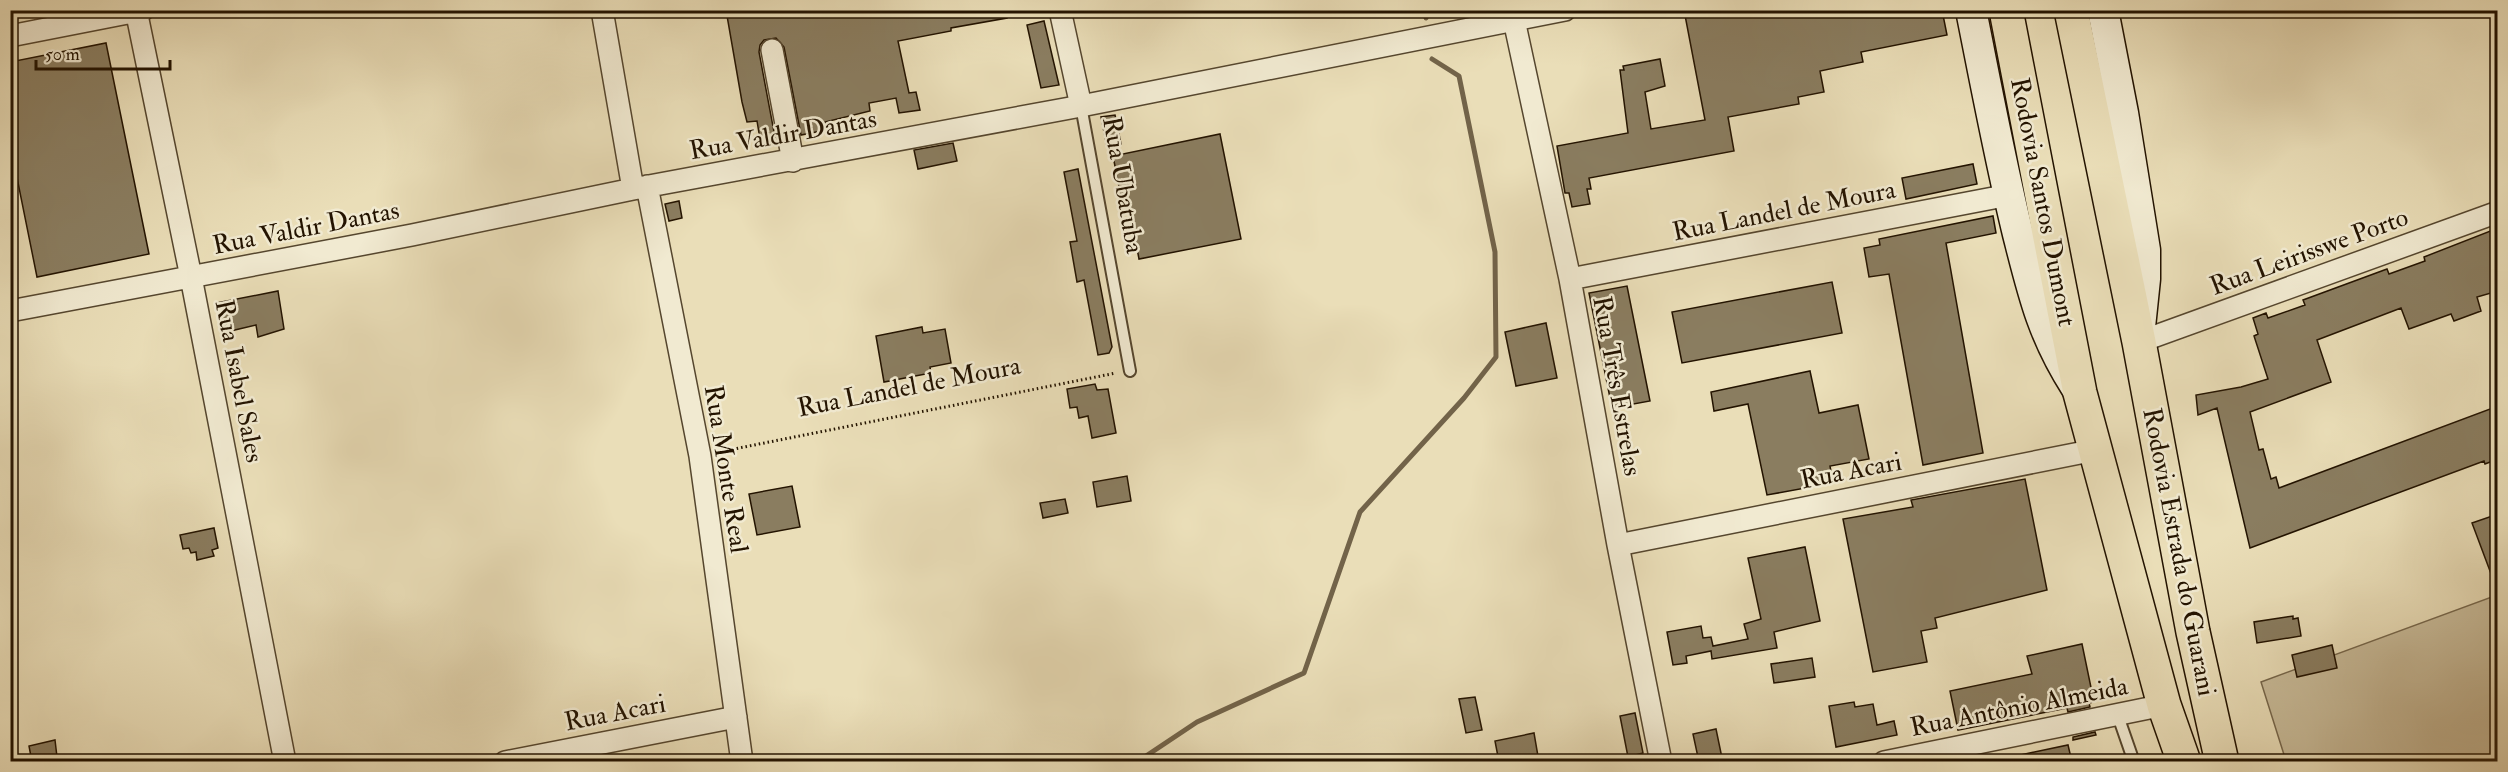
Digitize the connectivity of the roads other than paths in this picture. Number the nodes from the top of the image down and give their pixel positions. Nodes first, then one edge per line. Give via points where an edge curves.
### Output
1 (602, 10) edge
2 (1060, 10) edge
3 (1565, 10) edge
4 (1971, 10) edge
5 (2006, 10) edge
6 (2071, 10) edge
7 (2103, 10) edge
8 (139, 11) edge
9 (1514, 20) junction
10 (10, 36) edge
11 (772, 50) dead end
12 (1081, 106) junction
13 (794, 161) junction
14 (640, 188) junction
15 (2008, 195) junction
16 (2498, 212) edge
17 (191, 277) junction
18 (1570, 279) junction
19 (10, 311) edge
20 (2139, 342) junction
21 (1130, 371) road end
22 (2080, 393) junction
23 (2095, 450) junction
24 (1618, 545) junction
25 (2164, 705) junction
26 (2118, 716) junction
27 (736, 717) junction
28 (285, 762) edge
29 (505, 762) edge
30 (742, 762) edge
31 (1661, 762) edge
32 (1884, 762) edge
33 (2134, 762) edge
34 (2184, 762) edge
35 (2222, 762) edge

1 - 14 street, Rua Monte Real
2 - 12 street, Rua Ubatuba
3 - 9 street, Rua Valdir Dantas
4 - 15 main road
5 - 22 highway, Rodovia Santos Dumont
6 - 20 highway
7 - 20 main road via 2145,250
8 - 10 street
8 - 17 street, Rua Isabel Sales
9 - 12 street, Rua Valdir Dantas
9 - 18 street, Rua Três Estrelas
11 - 13 street
12 - 13 street, Rua Valdir Dantas
12 - 21 lane, Rua Ubatuba
13 - 14 street, Rua Valdir Dantas
14 - 17 street, Rua Valdir Dantas
14 - 27 street, Rua Monte Real via 700,456
15 - 18 street, Rua Landel de Moura
15 - 22 main road via 2042,324
16 - 20 street, Rua Leirisswe Porto
17 - 19 street, Rua Valdir Dantas
17 - 28 street, Rua Isabel Sales
18 - 24 street, Rua Três Estrelas
20 - 35 highway, Rodovia Estrada do Guarani via 2193,632
22 - 23 highway, Rodovia Estrada do Guarani
23 - 24 street, Rua Acari
23 - 25 highway, Rodovia Estrada do Guarani
24 - 31 street, Rua Três Estrelas
25 - 26 street, Rua Antônio Almeida
25 - 34 highway, Rodovia Estrada do Guarani
26 - 32 street, Rua Antônio Almeida
26 - 33 lane
27 - 29 street, Rua Acari
27 - 30 street, Rua Monte Real

